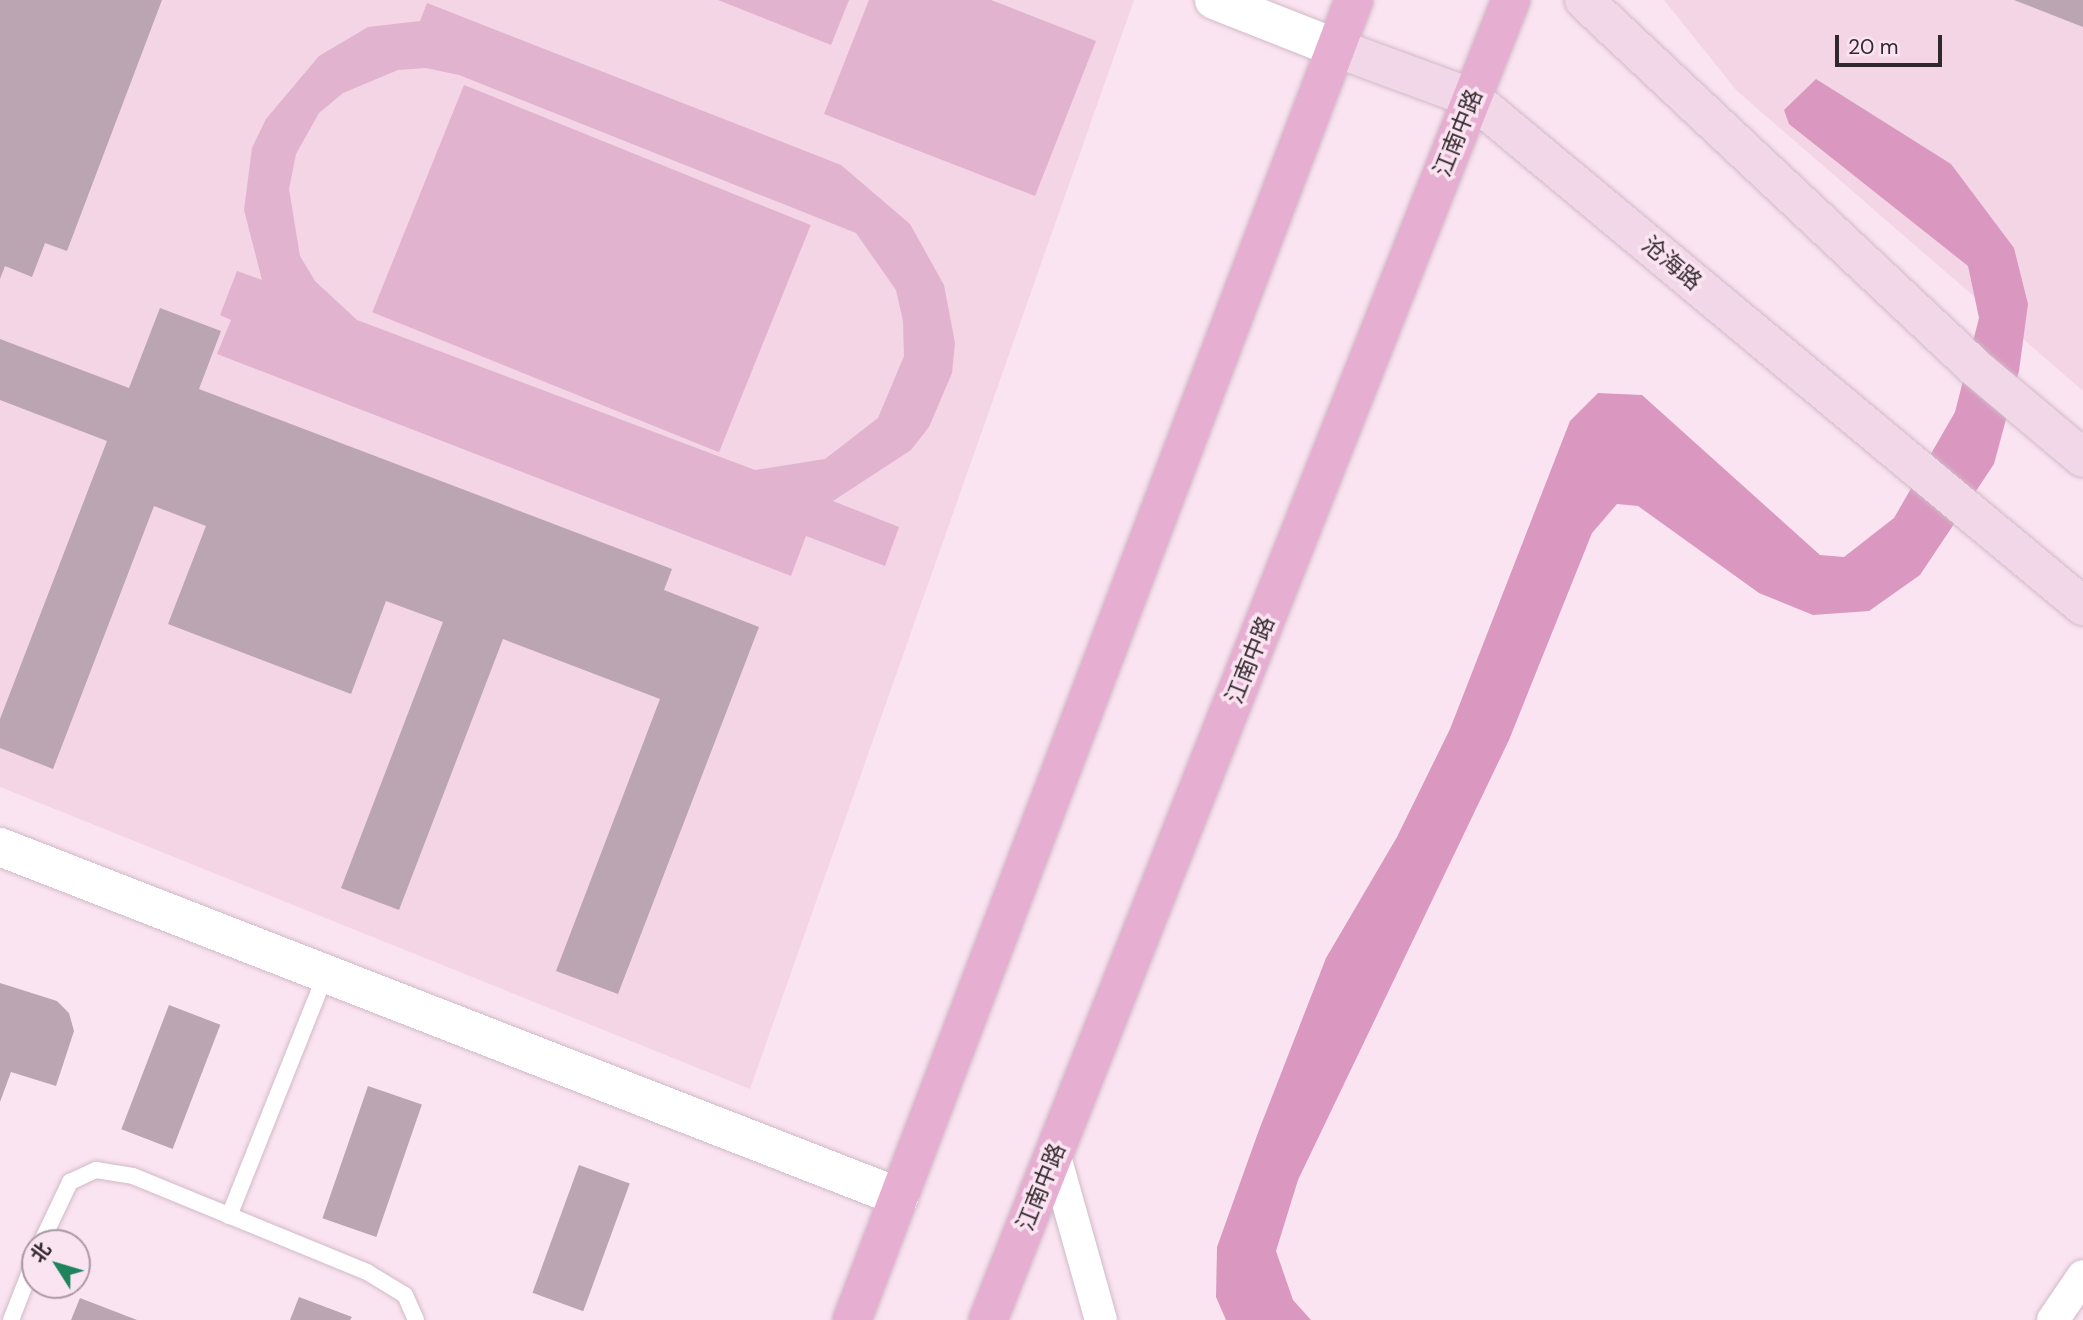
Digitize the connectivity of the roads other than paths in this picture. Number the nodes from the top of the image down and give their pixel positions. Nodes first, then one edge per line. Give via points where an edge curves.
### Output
1 (1214, 0) edge
2 (1354, 0) edge
3 (1511, 0) edge
4 (1584, 0) edge
5 (1336, 48) junction
6 (1472, 98) junction
7 (2083, 458) edge
8 (2083, 606) edge
9 (0, 847) edge
10 (326, 974) junction
11 (1055, 1153) junction
12 (899, 1197) junction
13 (229, 1216) junction
14 (48, 1229) edge
15 (2083, 1276) edge
16 (21, 1295) edge
17 (11, 1320) edge
18 (416, 1320) edge
19 (852, 1320) edge
20 (988, 1320) edge
21 (1101, 1320) edge
22 (2053, 1320) edge

1 - 5 street, 沧海路
2 - 5 main road
3 - 6 main road, 江南中路
4 - 7 main road via 1977,369
5 - 6 main road, 沧海路
5 - 12 main road
6 - 8 main road, 沧海路
6 - 11 main road, 江南中路
9 - 10 street
10 - 12 street
10 - 13 lane
11 - 20 main road, 江南中路
11 - 21 street
12 - 19 main road
13 - 14 lane via 133,1177 96,1170 70,1182
13 - 18 lane via 367,1272 405,1295
15 - 22 street
16 - 17 lane

